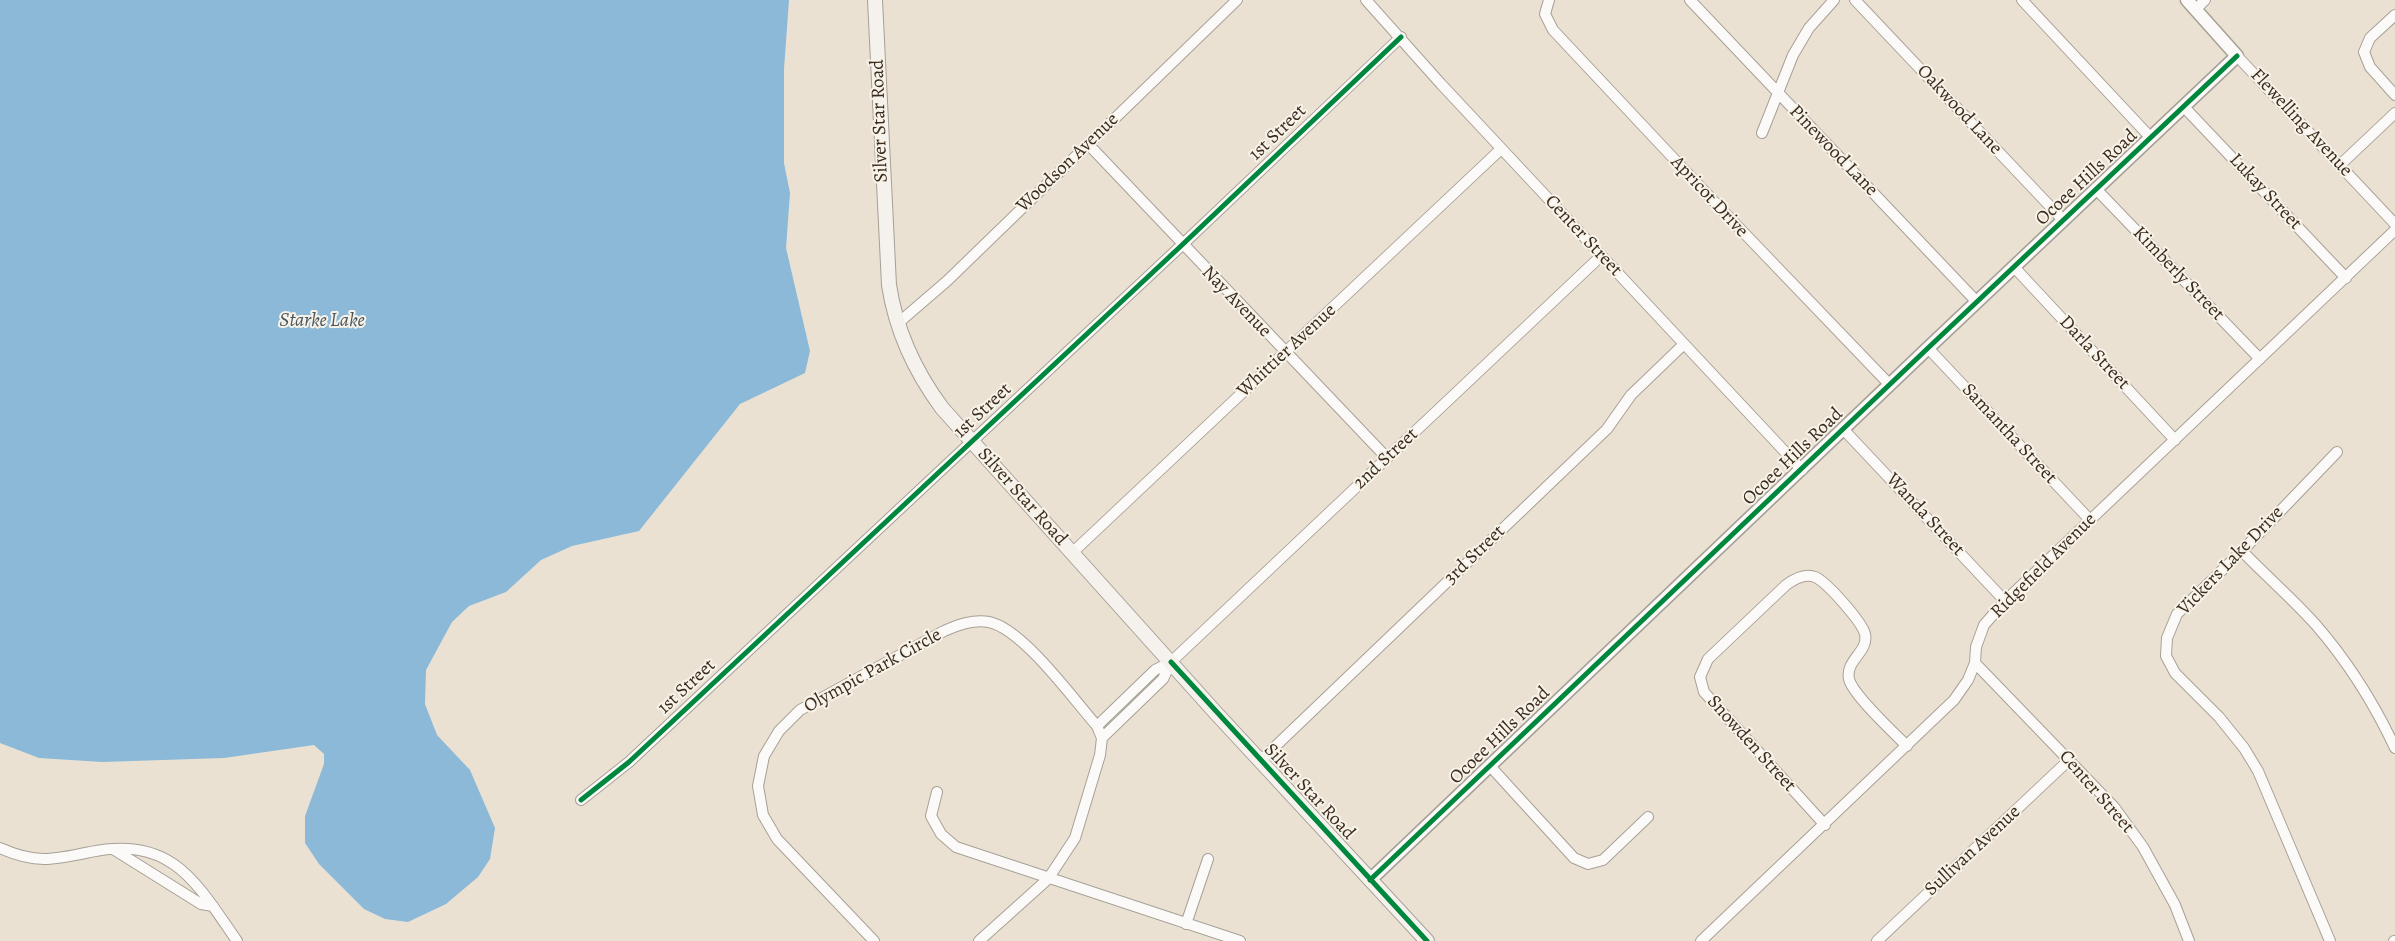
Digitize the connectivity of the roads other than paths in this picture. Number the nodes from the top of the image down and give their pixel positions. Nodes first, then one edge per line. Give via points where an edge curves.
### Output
1 (875, 0) edge
2 (1237, 0) edge
3 (1366, 0) edge
4 (1549, 0) edge
5 (1690, 0) edge
6 (1834, 0) edge
7 (1855, 0) edge
8 (2022, 0) edge
9 (2196, 3) edge
10 (2395, 15) edge
11 (1401, 37) junction
12 (2237, 56) junction
13 (1776, 92) junction
14 (2395, 95) edge
15 (2184, 107) junction
16 (2395, 113) edge
17 (1762, 133) dead end
18 (2151, 138) junction
19 (1088, 144) junction
20 (1501, 149) junction
21 (2340, 165) junction
22 (2096, 189) junction
23 (2064, 220) junction
24 (2395, 224) edge
25 (2395, 230) edge
26 (1182, 246) junction
27 (1601, 256) junction
28 (2014, 267) junction
29 (2346, 278) junction
30 (1977, 302) junction
31 (897, 324) junction
32 (1684, 344) junction
33 (1928, 348) junction
34 (1286, 352) junction
35 (2260, 359) junction
36 (1890, 385) junction
37 (1844, 430) junction
38 (2175, 440) junction
39 (972, 441) junction
40 (2337, 452) dead end
41 (1387, 458) junction
42 (1802, 470) junction
43 (2090, 520) junction
44 (2242, 551) junction
45 (1072, 553) junction
46 (2005, 600) junction
47 (1170, 662) junction
48 (1975, 663) junction
49 (1097, 726) junction
50 (1102, 738) junction
51 (1907, 746) junction
52 (2395, 748) edge
53 (2069, 760) junction
54 (1260, 761) junction
55 (1490, 766) junction
56 (937, 792) dead end
57 (581, 800) dead end
58 (1648, 817) dead end
59 (1825, 825) junction
60 (0, 848) edge
61 (112, 848) junction
62 (1208, 859) dead end
63 (1048, 879) junction
64 (1370, 880) junction
65 (213, 906) junction
66 (1186, 924) junction
67 (2186, 940) edge
68 (237, 941) edge
69 (874, 941) edge
70 (979, 941) edge
71 (1240, 941) edge
72 (1427, 941) edge
73 (1701, 941) edge
74 (1877, 941) edge
75 (2330, 941) edge

1 - 31 main road, Silver Star Road via 886,259
2 - 19 street, Woodson Avenue
3 - 11 street, Center Street
4 - 36 street, Apricot Drive via 1545,14 1553,30
5 - 13 street, Pinewood Lane
6 - 13 street via 1809,28
7 - 23 street, Oakwood Lane
8 - 18 street
9 - 12 street, Flewelling Avenue
10 - 14 street via 2370,38 2364,52 2370,67
11 - 20 street, Center Street
11 - 26 street, 1st Street
12 - 15 street, Ocoee Hills Road
12 - 21 street, Flewelling Avenue
13 - 17 street
13 - 30 street, Pinewood Lane
15 - 18 street, Ocoee Hills Road
15 - 29 street, Lukay Street
16 - 21 street
18 - 22 street, Ocoee Hills Road
19 - 26 street, Nay Avenue
19 - 31 street, Woodson Avenue via 947,281
20 - 27 street, Center Street
20 - 34 street, Whittier Avenue
21 - 24 street, Flewelling Avenue
22 - 23 street, Ocoee Hills Road
22 - 35 street, Kimberly Street
23 - 28 street, Ocoee Hills Road
25 - 29 street, Ridgefield Avenue
26 - 34 street, Nay Avenue
26 - 39 street, 1st Street
27 - 32 street, Center Street
27 - 41 street, 2nd Street
28 - 30 street, Ocoee Hills Road
28 - 38 street, Darla Street
29 - 35 street, Ridgefield Avenue
30 - 33 street, Ocoee Hills Road
31 - 39 main road, Silver Star Road via 926,386
32 - 42 street, Center Street
32 - 54 street, 3rd Street via 1631,395 1607,429
33 - 36 street, Ocoee Hills Road
33 - 43 street, Samantha Street
34 - 41 street, Nay Avenue
34 - 45 street, Whittier Avenue
35 - 38 street, Ridgefield Avenue
36 - 37 street, Ocoee Hills Road
37 - 42 street, Ocoee Hills Road
37 - 46 street, Wanda Street
38 - 43 street, Ridgefield Avenue
39 - 45 main road, Silver Star Road
39 - 57 street, 1st Street via 629,762
40 - 44 street, Vickers Lake Drive
41 - 47 street, 2nd Street
42 - 55 street, Ocoee Hills Road
43 - 46 street, Ridgefield Avenue
44 - 52 street via 2315,624 2348,665 2378,711
44 - 75 street, Vickers Lake Drive via 2177,614 2167,638 2166,656 2175,673 2219,717 2258,771
45 - 47 main road, Silver Star Road
46 - 48 street, Ridgefield Avenue via 1984,625 1978,639
47 - 49 street via 1155,670
47 - 50 street via 1163,678
47 - 54 main road, Silver Star Road
48 - 51 street, Ridgefield Avenue via 1954,700
48 - 53 street, Center Street
49 - 50 street, Olympic Park Circle
49 - 69 street, Olympic Park Circle via 1016,635 989,622 966,622 944,631 800,710 779,731 764,756 758,786 764,814 777,838
50 - 63 street via 1100,755 1074,838
51 - 59 street, Ridgefield Avenue
51 - 59 street, Snowden Street via 1855,691 1849,679 1850,663 1862,650 1866,636 1861,624 1814,577 1798,577 1786,584 1708,659 1700,677 1704,692
53 - 67 street, Center Street via 2114,807 2143,847 2175,905
53 - 74 street, Sullivan Avenue
54 - 64 main road, Silver Star Road
55 - 58 street via 1574,858 1588,864 1603,860
55 - 64 street, Ocoee Hills Road
56 - 63 street via 931,816 941,834 956,847
59 - 73 street, Ridgefield Avenue
60 - 61 street via 38,860
61 - 65 street via 201,904
61 - 65 street via 150,851 198,884
62 - 66 street
63 - 66 street
63 - 70 street
64 - 72 main road, Silver Star Road
65 - 68 street
66 - 71 street

